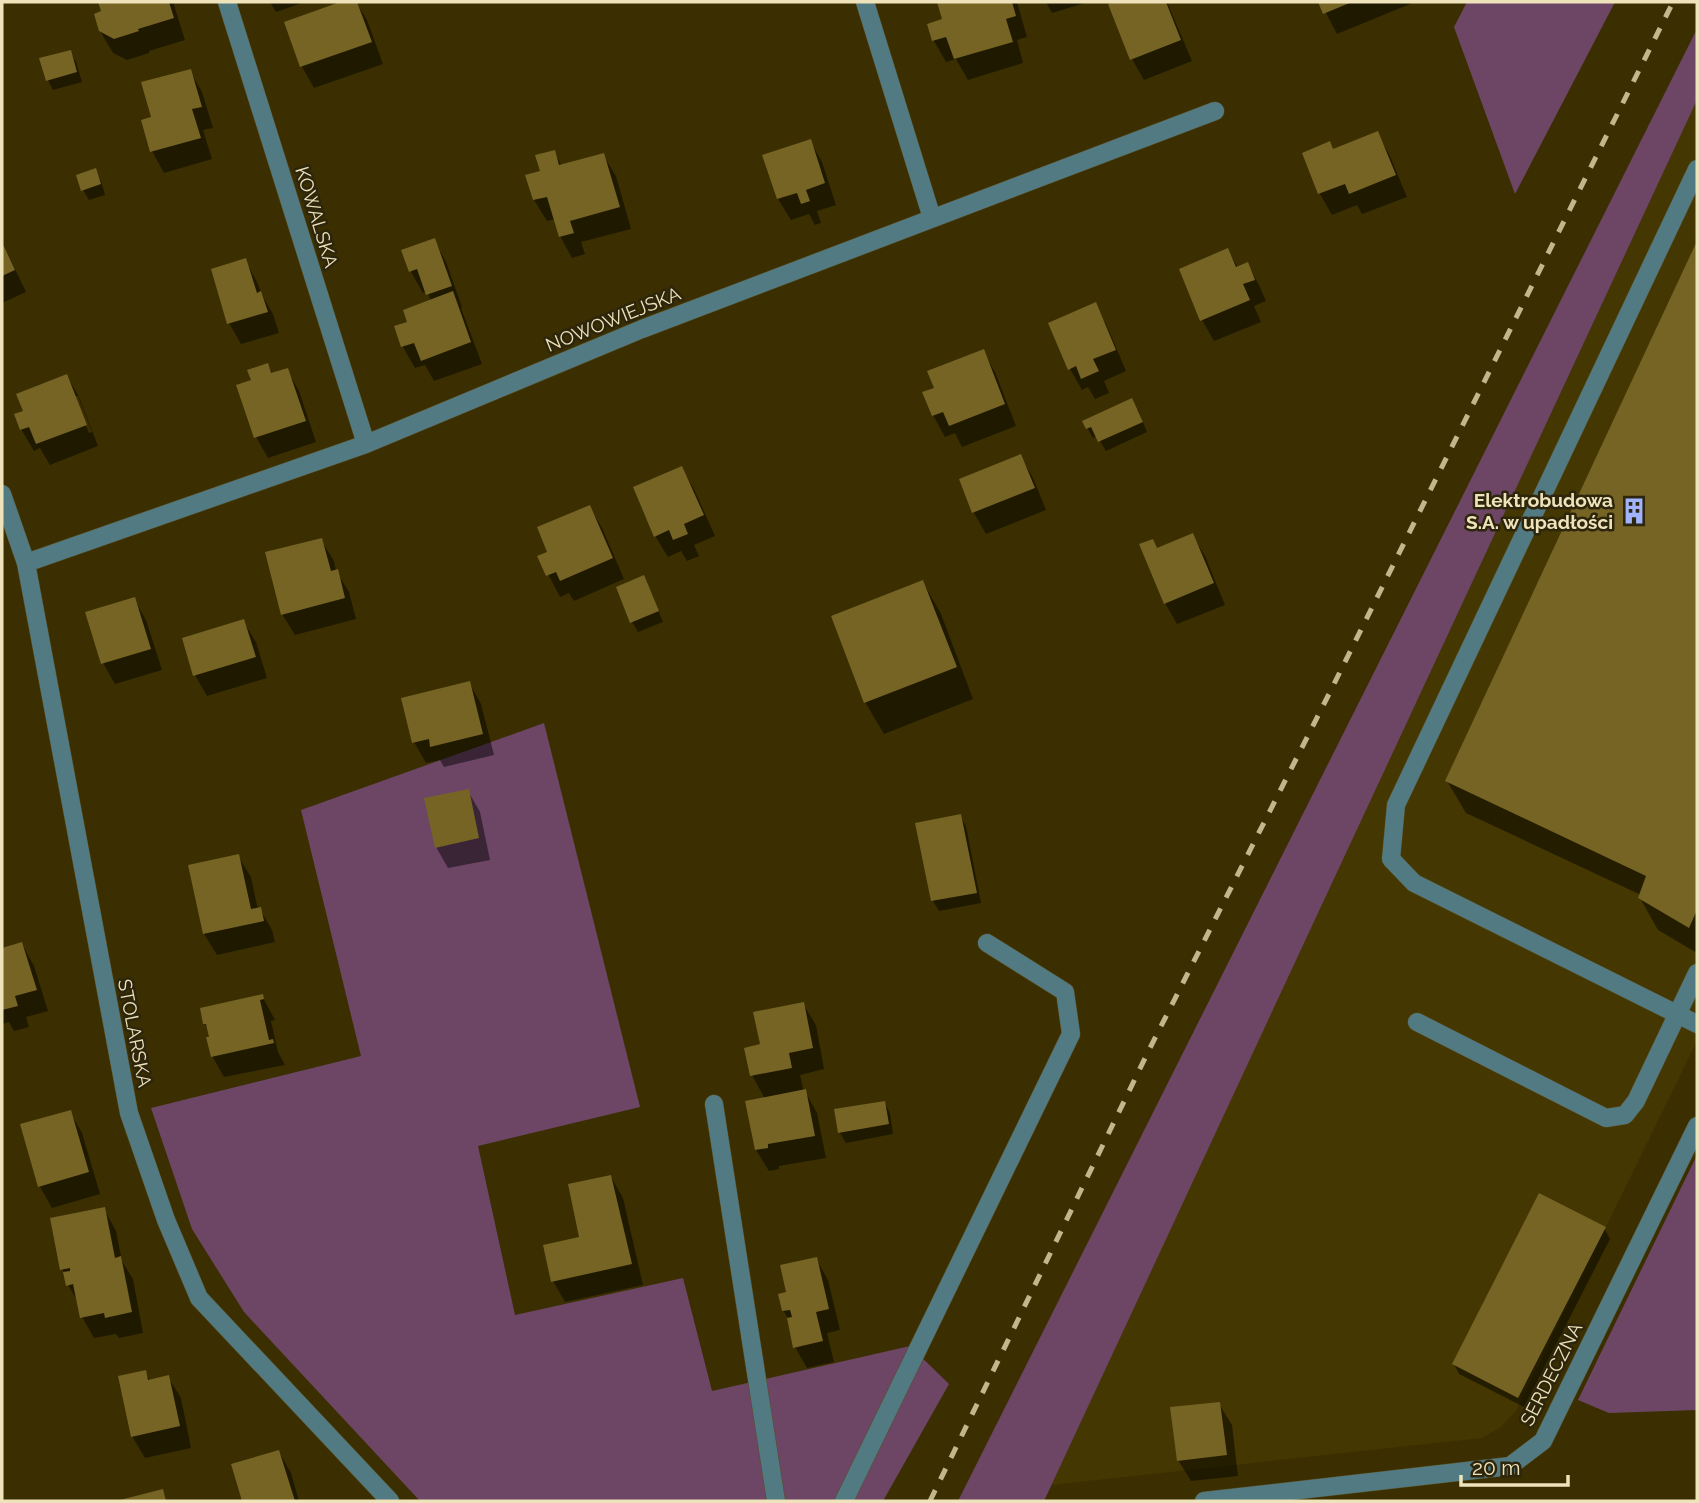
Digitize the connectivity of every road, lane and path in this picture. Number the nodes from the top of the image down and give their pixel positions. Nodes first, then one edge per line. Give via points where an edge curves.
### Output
1 (227, 2) edge
2 (865, 2) edge
3 (1214, 111) dead end
4 (1697, 169) edge
5 (932, 218) junction
6 (366, 444) junction
7 (2, 494) edge
8 (26, 563) junction
9 (987, 943) dead end
10 (1697, 973) edge
11 (1677, 1014) junction
12 (1418, 1022) dead end
13 (1697, 1024) edge
14 (714, 1104) dead end
15 (1697, 1126) edge
16 (390, 1501) edge
17 (776, 1501) edge
18 (844, 1501) edge
19 (1204, 1501) edge

1 - 6 street, KOWALSKA
2 - 5 street
3 - 5 street, NOWOWIEJSKA
4 - 11 street via 1395,805 1391,859 1414,883
5 - 6 street, NOWOWIEJSKA via 642,329
6 - 8 street, NOWOWIEJSKA
7 - 8 street, STOLARSKA
8 - 16 street, STOLARSKA via 129,1113 166,1220 200,1298
9 - 18 street via 1065,992 1071,1034
10 - 11 street
11 - 12 street via 1636,1101 1625,1115 1606,1118
11 - 13 street
14 - 17 street
15 - 19 street, SERDECZNA via 1543,1441 1510,1466

